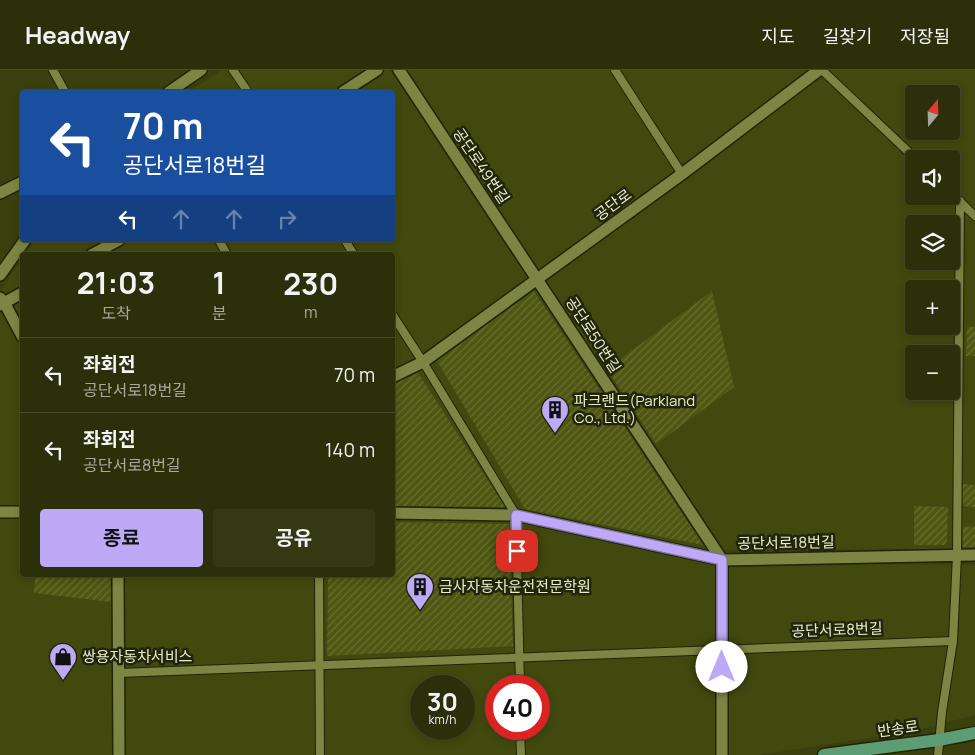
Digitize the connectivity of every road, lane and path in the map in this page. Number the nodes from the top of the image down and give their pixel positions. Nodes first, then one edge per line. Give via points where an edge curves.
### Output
1 (54, 70) edge
2 (201, 70) edge
3 (233, 70) edge
4 (377, 70) edge
5 (399, 70) edge
6 (615, 70) edge
7 (820, 70) edge
8 (64, 90) edge
9 (172, 90) edge
10 (247, 90) edge
11 (346, 90) edge
12 (906, 150) edge
13 (682, 174) junction
14 (20, 183) edge
15 (0, 193) edge
16 (960, 200) edge
17 (960, 205) edge
18 (975, 216) edge
19 (24, 242) edge
20 (115, 242) edge
21 (97, 252) edge
22 (0, 275) edge
23 (537, 278) junction
24 (20, 293) edge
25 (1, 302) edge
26 (395, 319) edge
27 (20, 333) edge
28 (423, 362) junction
29 (395, 376) edge
30 (0, 512) edge
31 (20, 512) edge
32 (395, 514) edge
33 (516, 515) junction
34 (957, 555) junction
35 (975, 555) edge
36 (722, 560) junction
37 (118, 577) edge
38 (320, 577) edge
39 (953, 640) junction
40 (722, 650) junction
41 (519, 657) junction
42 (319, 665) junction
43 (119, 673) junction
44 (520, 675) edge
45 (975, 733) edge
46 (520, 740) edge
47 (939, 740) junction
48 (119, 755) edge
49 (320, 755) edge
50 (521, 755) edge
51 (722, 755) edge
52 (824, 755) edge
53 (938, 755) edge

1 - 8 street
2 - 9 street
3 - 10 street
4 - 11 street
5 - 23 street, 공단로49번길
6 - 13 street
7 - 12 street
7 - 13 street, 공단로
13 - 23 street, 공단로
14 - 15 street
16 - 18 street
17 - 34 street
19 - 22 street
20 - 21 street
23 - 28 street, 공단로
23 - 36 street, 공단로50번길
24 - 25 street
25 - 27 street
26 - 28 street
28 - 29 street, 공단로
28 - 33 street
30 - 31 street
32 - 33 street, 공단서로18번길
33 - 36 street, 공단서로18번길
33 - 41 street
34 - 35 street, 공단서로18번길
34 - 36 street, 공단서로18번길
34 - 39 street
36 - 40 street
37 - 43 street
38 - 42 street
39 - 40 street, 공단서로8번길
39 - 47 street
40 - 41 street, 공단서로8번길
40 - 51 street
41 - 42 street, 공단서로8번길
41 - 44 street
42 - 43 street, 공단서로8번길
42 - 49 street
43 - 48 street
45 - 47 main road, 반송로
46 - 50 street
47 - 52 main road, 반송로
47 - 53 street

